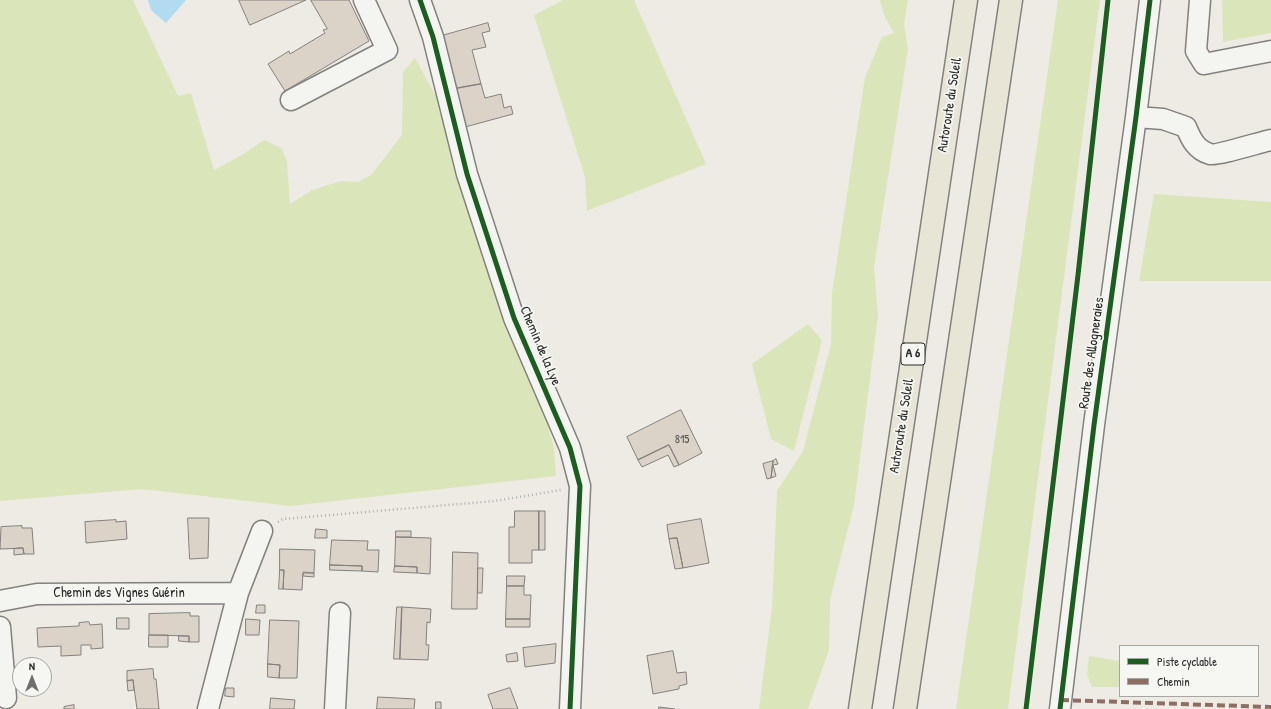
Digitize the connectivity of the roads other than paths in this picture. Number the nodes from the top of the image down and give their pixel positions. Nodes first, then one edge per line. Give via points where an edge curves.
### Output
1 (364, 0) edge
2 (420, 0) edge
3 (966, 0) edge
4 (1011, 0) edge
5 (1150, 0) edge
6 (1200, 0) edge
7 (1271, 51) edge
8 (291, 100) dead end
9 (1136, 117) junction
10 (1271, 140) edge
11 (262, 531) road end
12 (238, 593) junction
13 (0, 601) edge
14 (340, 613) dead end
15 (0, 627) edge
16 (6, 698) dead end
17 (208, 709) edge
18 (335, 709) edge
19 (570, 709) edge
20 (860, 709) edge
21 (906, 709) edge
22 (1060, 709) edge

1 - 8 street via 387,50
2 - 19 street, Chemin de la Lye via 433,37 468,174 514,318 570,448 580,486
3 - 20 highway, Autoroute du Soleil / A 6
4 - 21 highway
5 - 9 street, Route des Allogneraies
6 - 7 street via 1196,51 1204,64
9 - 10 street via 1163,119 1186,127 1192,141 1200,150 1212,155
9 - 22 street, Route des Allogneraies via 1095,417
11 - 12 street
12 - 13 street, Chemin des Vignes Guérin via 38,594
12 - 17 street
14 - 18 street
15 - 16 street

